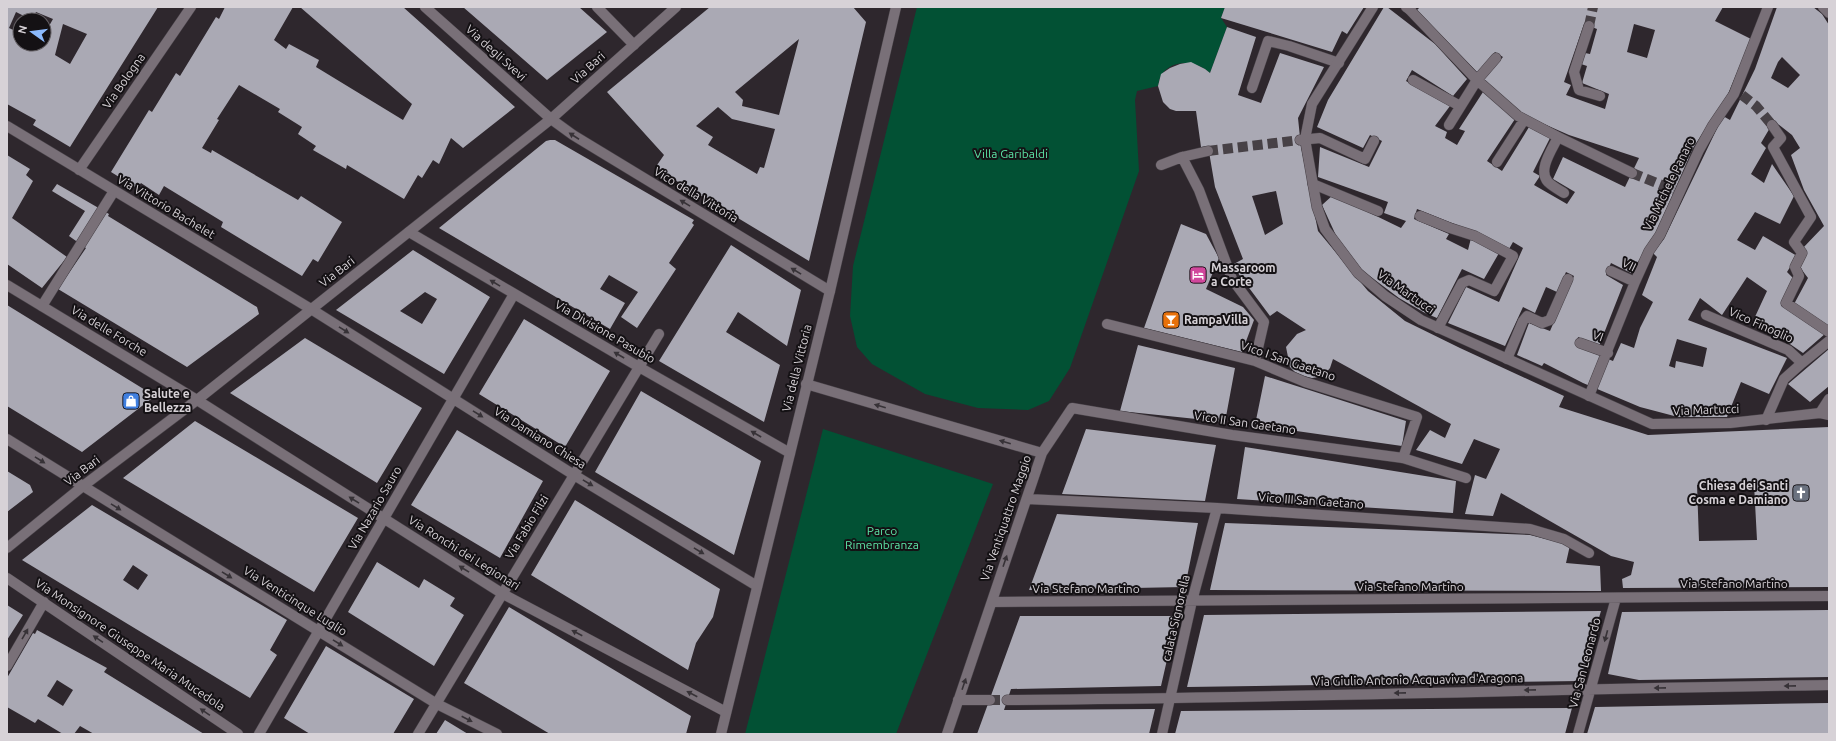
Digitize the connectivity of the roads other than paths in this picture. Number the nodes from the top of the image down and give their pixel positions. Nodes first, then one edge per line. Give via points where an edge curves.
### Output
1 (191, 7) edge
2 (425, 7) edge
3 (596, 7) edge
4 (676, 7) edge
5 (896, 7) edge
6 (1373, 7) edge
7 (1768, 7) edge
8 (1823, 7) edge
9 (1409, 8) edge
10 (1829, 12) edge
11 (1589, 26) tunnel mouth
12 (634, 45) junction
13 (1496, 58) dead end
14 (1339, 63) junction
15 (1413, 80) dead end
16 (1479, 82) junction
17 (1252, 88) dead end
18 (1600, 96) dead end
19 (1460, 106) junction
20 (1521, 118) junction
21 (550, 119) junction
22 (1449, 125) dead end
23 (1772, 125) tunnel mouth
24 (7, 126) edge
25 (1558, 137) junction
26 (1303, 140) junction
27 (1374, 141) dead end
28 (1208, 151) tunnel mouth
29 (1182, 157) junction
30 (1497, 162) dead end
31 (1161, 165) dead end
32 (79, 170) junction
33 (1632, 173) tunnel mouth
34 (1313, 184) junction
35 (114, 191) junction
36 (1564, 193) dead end
37 (1378, 211) dead end
38 (1420, 216) dead end
39 (409, 232) junction
40 (1611, 271) dead end
41 (1568, 279) dead end
42 (1635, 282) junction
43 (7, 285) edge
44 (830, 291) junction
45 (514, 294) junction
46 (42, 306) junction
47 (311, 310) junction
48 (1706, 315) dead end
49 (1107, 324) dead end
50 (1438, 328) junction
51 (1829, 332) edge
52 (659, 334) dead end
53 (1829, 341) edge
54 (1580, 343) dead end
55 (1608, 353) junction
56 (1507, 359) junction
57 (1255, 361) junction
58 (1802, 362) junction
59 (639, 367) junction
60 (806, 384) junction
61 (1589, 396) junction
62 (453, 399) junction
63 (1829, 399) edge
64 (197, 400) junction
65 (1825, 414) edge
66 (1766, 420) junction
67 (7, 439) edge
68 (790, 453) junction
69 (1042, 453) junction
70 (1403, 458) junction
71 (574, 475) junction
72 (1466, 478) dead end
73 (83, 486) junction
74 (1027, 499) junction
75 (1217, 508) junction
76 (384, 518) junction
77 (7, 548) edge
78 (1589, 553) dead end
79 (7, 578) edge
80 (757, 586) junction
81 (502, 594) junction
82 (1829, 596) edge
83 (1616, 598) junction
84 (1192, 601) junction
85 (44, 602) junction
86 (992, 602) junction
87 (318, 631) junction
88 (7, 666) edge
89 (1829, 686) edge
90 (1592, 688) junction
91 (1170, 698) junction
92 (958, 700) junction
93 (990, 700) tunnel mouth
94 (1008, 700) tunnel mouth
95 (437, 704) junction
96 (726, 712) junction
97 (238, 734) edge
98 (259, 734) edge
99 (418, 734) edge
100 (497, 734) edge
101 (721, 734) edge
102 (947, 734) edge
103 (1162, 734) edge
104 (1578, 734) edge

1 - 32 street, Via Bologna
2 - 21 street, Via degli Svevi
3 - 12 street
4 - 12 street, Via Bari
5 - 44 street, Via della Vittoria
6 - 14 street, Via Martucci
7 - 42 street, Via Michele Panaro via 1738,95 1713,125 1677,191 1660,235 1649,250
8 - 10 street
9 - 16 street
11 - 18 street via 1574,72 1579,90
12 - 21 street, Via Bari
13 - 16 street
14 - 17 street via 1268,41
14 - 26 street, Via Martucci via 1312,104
15 - 19 street
16 - 19 street
16 - 20 street
19 - 22 street
20 - 25 street
20 - 30 street
21 - 39 street, Via Bari
44 -> 21 street, Vico della Vittoria
23 - 51 street via 1781,138 1773,147 1811,217 1794,242 1802,253 1795,267 1799,276 1786,303
24 - 32 street, Via Vittorio Bachelet
25 - 33 street
25 - 36 street via 1544,167 1545,178 1548,183
26 - 27 street via 1320,138 1365,159
26 - 34 street, Via Martucci
28 - 29 street
29 - 31 street
29 - 57 street via 1200,190 1232,279 1264,322
32 - 35 street, Via Vittorio Bachelet
34 - 37 street
34 - 50 street, Via Martucci via 1317,207 1325,229 1358,273 1385,296
35 - 46 street
35 - 47 street, Via Vittorio Bachelet
38 - 50 street via 1476,236 1513,256 1494,291 1469,280 1462,283
45 -> 39 street, Via Divisione Pasubio
39 - 47 street, Via Bari
40 - 42 street, VII
41 - 56 street via 1550,320 1542,323 1527,316
42 - 55 street, Via Michele Panaro
43 - 46 street, Via delle Forche
44 - 60 street, Via della Vittoria
59 -> 45 street, Via Divisione Pasubio
45 - 62 street, Via Nazario Sauro
46 - 64 street, Via delle Forche
47 -> 62 street, Via Damiano Chiesa
47 - 64 street, Via Bari
48 - 58 street, Vico Finoglio via 1788,350
49 - 57 street, Vico I San Gaetano
50 - 56 street, Via Martucci
52 - 59 street, Via Fabio Filzi
53 - 58 street
54 - 55 street, VI
55 - 61 street, Via Michele Panaro
56 - 61 street, Via Martucci
57 - 70 street, Vico I San Gaetano via 1304,382 1417,417
58 - 66 street via 1784,379
68 -> 59 street, Via Divisione Pasubio
59 - 71 street, Via Fabio Filzi
60 - 68 street, Via della Vittoria
69 -> 60 street, Via Ventiquattro Maggio
61 - 66 street, Via Martucci via 1652,424
62 -> 71 street, Via Damiano Chiesa
62 - 76 street, Via Nazario Sauro
63 - 65 street
64 - 73 street, Via Bari
76 -> 64 street, Via Ronchi dei Legionari
65 - 66 street, Via Martucci
67 -> 73 street, Via Venticinque Luglio
68 - 80 street, Via della Vittoria
69 - 70 street, Vico II San Gaetano via 1072,408
69 - 74 street, Via Ventiquattro Maggio
70 - 72 street, Vico II San Gaetano
71 -> 80 street, Via Damiano Chiesa
71 - 81 street, Via Fabio Filzi
73 - 77 street, Via Bari
73 -> 87 street, Via Venticinque Luglio
74 - 75 street, Vico III San Gaetano
86 -> 74 street, Via Ventiquattro Maggio
75 - 78 street, Vico III San Gaetano via 1530,529 1564,539
75 - 84 street, calata Signorella
81 -> 76 street, Via Ronchi dei Legionari
76 - 87 street, Via Nazario Sauro
79 - 85 street, Via Monsignore Giuseppe Maria Mucedola
80 - 96 street, Via della Vittoria
81 - 95 street, Via Fabio Filzi
96 -> 81 street, Via Ronchi dei Legionari
82 - 83 street, Via Stefano Martino
83 - 84 street, Via Stefano Martino
83 -> 90 street, Via San Leonardo
84 - 86 street, Via Stefano Martino
84 - 91 street, calata Signorella
88 -> 85 street
97 -> 85 street, Via Monsignore Giuseppe Maria Mucedola
92 -> 86 street, Via Ventiquattro Maggio
87 -> 95 street, Via Venticinque Luglio
87 - 98 street, Via Nazario Sauro
89 -> 90 street, Via Giulio Antonio Acquaviva d'Aragona
90 -> 91 street, Via Giulio Antonio Acquaviva d'Aragona
90 - 104 street, Via San Leonardo
91 - 94 street, Via Giulio Antonio Acquaviva d'Aragona
91 - 103 street, calata Signorella
92 - 93 street
92 - 102 street, Via Ventiquattro Maggio
95 - 99 street, Via Fabio Filzi
95 -> 100 street, Via Venticinque Luglio
96 - 101 street, Via della Vittoria

